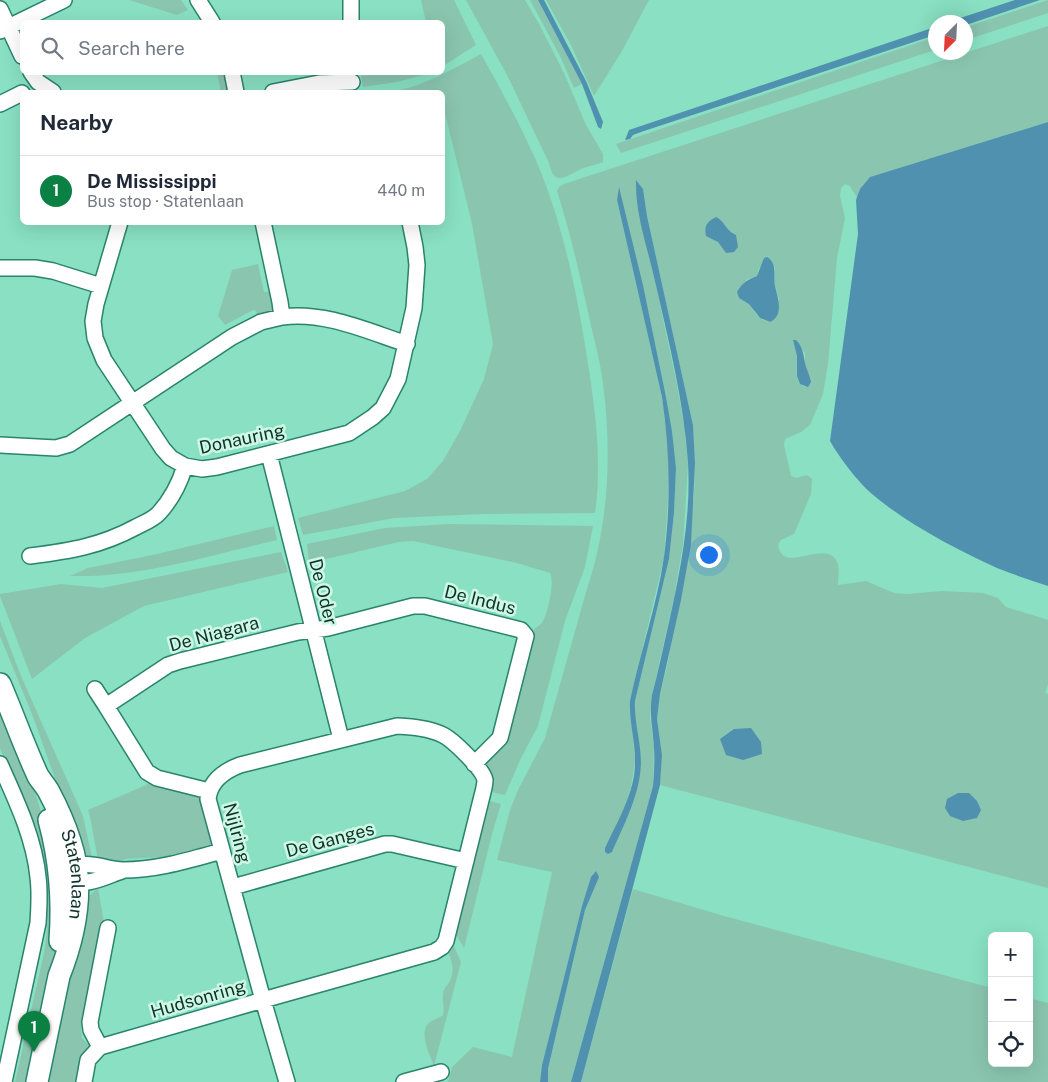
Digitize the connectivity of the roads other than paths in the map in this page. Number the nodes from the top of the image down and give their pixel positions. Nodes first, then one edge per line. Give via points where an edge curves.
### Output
1 (64, 0) edge
2 (198, 0) edge
3 (351, 0) edge
4 (0, 9) edge
5 (23, 20) edge
6 (211, 20) edge
7 (351, 20) edge
8 (20, 21) edge
9 (4, 29) edge
10 (20, 53) edge
11 (233, 75) edge
12 (34, 77) edge
13 (352, 82) edge
14 (25, 90) edge
15 (46, 90) edge
16 (236, 90) edge
17 (283, 90) edge
18 (20, 94) edge
19 (0, 104) edge
20 (119, 225) edge
21 (264, 225) edge
22 (411, 225) edge
23 (0, 268) edge
24 (101, 286) junction
25 (282, 317) junction
26 (407, 344) junction
27 (133, 403) junction
28 (0, 445) edge
29 (269, 454) junction
30 (184, 466) junction
31 (30, 556) dead end
32 (314, 630) junction
33 (0, 684) edge
34 (95, 689) dead end
35 (106, 706) junction
36 (341, 739) junction
37 (0, 764) edge
38 (474, 764) junction
39 (209, 791) junction
40 (222, 851) junction
41 (466, 861) junction
42 (72, 875) junction
43 (233, 887) junction
44 (108, 928) dead end
45 (263, 1000) junction
46 (100, 1046) junction
47 (442, 1072) dead end
48 (4, 1082) edge
49 (36, 1082) edge
50 (84, 1082) edge
51 (287, 1082) edge
52 (404, 1082) edge

1 - 5 street
2 - 6 street
3 - 7 street
4 - 9 street
8 - 9 street
9 - 10 street
11 - 16 street
12 - 14 street
12 - 15 street
13 - 17 street via 319,83
18 - 19 street
20 - 24 street, Donauring
21 - 25 street
22 - 26 street, Donauring via 416,287
23 - 24 street via 53,271
24 - 27 street, Donauring via 93,322 95,338 104,360
25 - 26 street via 316,316
25 - 27 street via 248,328
26 - 29 street, Donauring via 396,384 373,417 349,432
27 - 28 street via 70,444 56,448
27 - 30 street, Donauring via 164,449
29 - 30 street, Donauring via 202,469
29 - 32 street, De Oder
30 - 31 street via 180,480 159,514 119,536 89,547
32 - 35 street, De Niagara via 174,663
32 - 36 street, De Oder
32 - 38 street, De Indus via 413,606 425,606 521,630 526,636 500,738
33 - 42 main road, Statenlaan via 70,841
34 - 35 street
35 - 39 street via 147,772 157,778
36 - 38 street, Nijlring via 397,726 414,727 443,735
36 - 39 street, Nijlring via 240,764 226,771
37 - 48 street via 21,812 39,878 38,923
38 - 41 street, Nijlring via 485,780
39 - 40 street, Nijlring via 208,799
40 - 42 street via 160,868 122,870 98,880
40 - 43 street, Nijlring
41 - 43 street, De Ganges via 385,844
41 - 45 street, Nijlring via 442,947 434,952
42 - 49 main road, Statenlaan via 76,911
43 - 45 street, Nijlring
44 - 46 street via 90,1022
45 - 46 street, Hudsonring
45 - 51 street, Hudsonring
46 - 50 street via 88,1060
47 - 52 street

